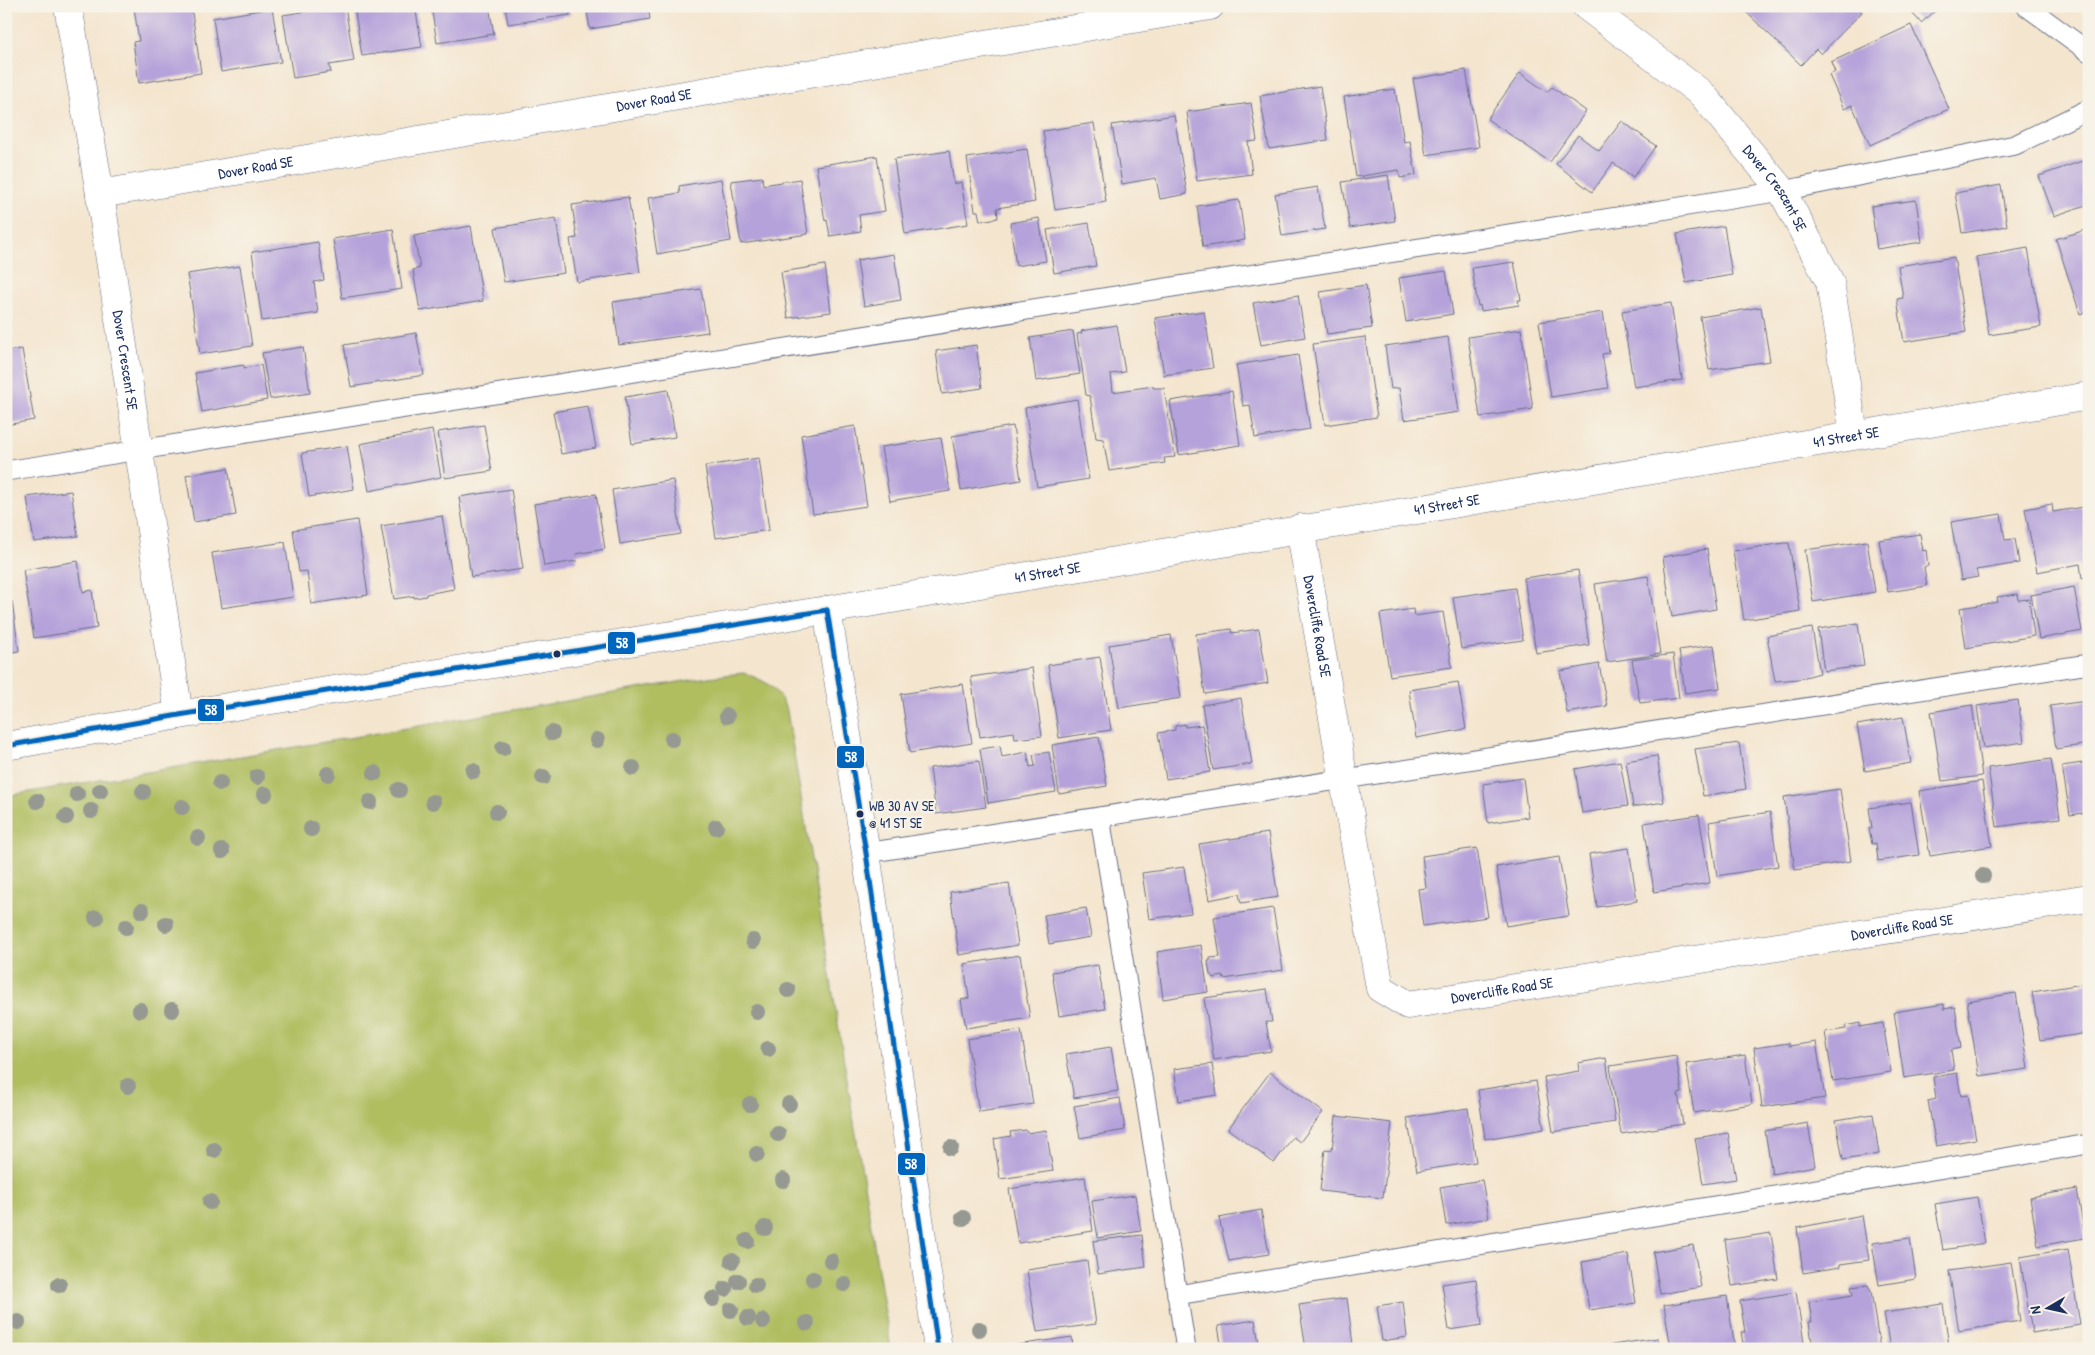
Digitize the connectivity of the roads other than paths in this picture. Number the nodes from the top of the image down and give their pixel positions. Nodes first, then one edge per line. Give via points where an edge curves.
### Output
1 (68, 6) edge
2 (1210, 6) edge
3 (1586, 6) edge
4 (2026, 6) edge
5 (2089, 52) edge
6 (2089, 110) edge
7 (1782, 191) junction
8 (100, 194) junction
9 (2089, 396) edge
10 (1854, 435) junction
11 (139, 451) junction
12 (6, 471) edge
13 (1300, 528) junction
14 (827, 610) junction
15 (2089, 664) edge
16 (179, 715) junction
17 (6, 746) edge
18 (1344, 779) junction
19 (1100, 817) junction
20 (866, 853) junction
21 (2089, 898) edge
22 (2089, 1144) edge
23 (1177, 1295) junction
24 (938, 1349) edge
25 (1186, 1349) edge

1 - 8 street, Dover Crescent SE
2 - 8 street, Dover Road SE
3 - 7 street, Dover Crescent SE via 1702,94
4 - 5 lane
6 - 7 lane via 2015,145
7 - 10 street, Dover Crescent SE via 1830,282
7 - 11 lane
8 - 11 street, Dover Crescent SE
9 - 10 street, 41 Street SE
10 - 13 street, 41 Street SE
11 - 12 lane
11 - 16 street, Dover Crescent SE
13 - 14 street, 41 Street SE
13 - 18 street, Dovercliffe Road SE
14 - 16 street, 41 Street SE
14 - 20 street
15 - 18 lane
16 - 17 street, 41 Street SE
18 - 19 lane
18 - 21 street, Dovercliffe Road SE via 1380,988 1408,1005
19 - 20 lane
19 - 23 lane
20 - 24 street
22 - 23 lane
23 - 25 lane

